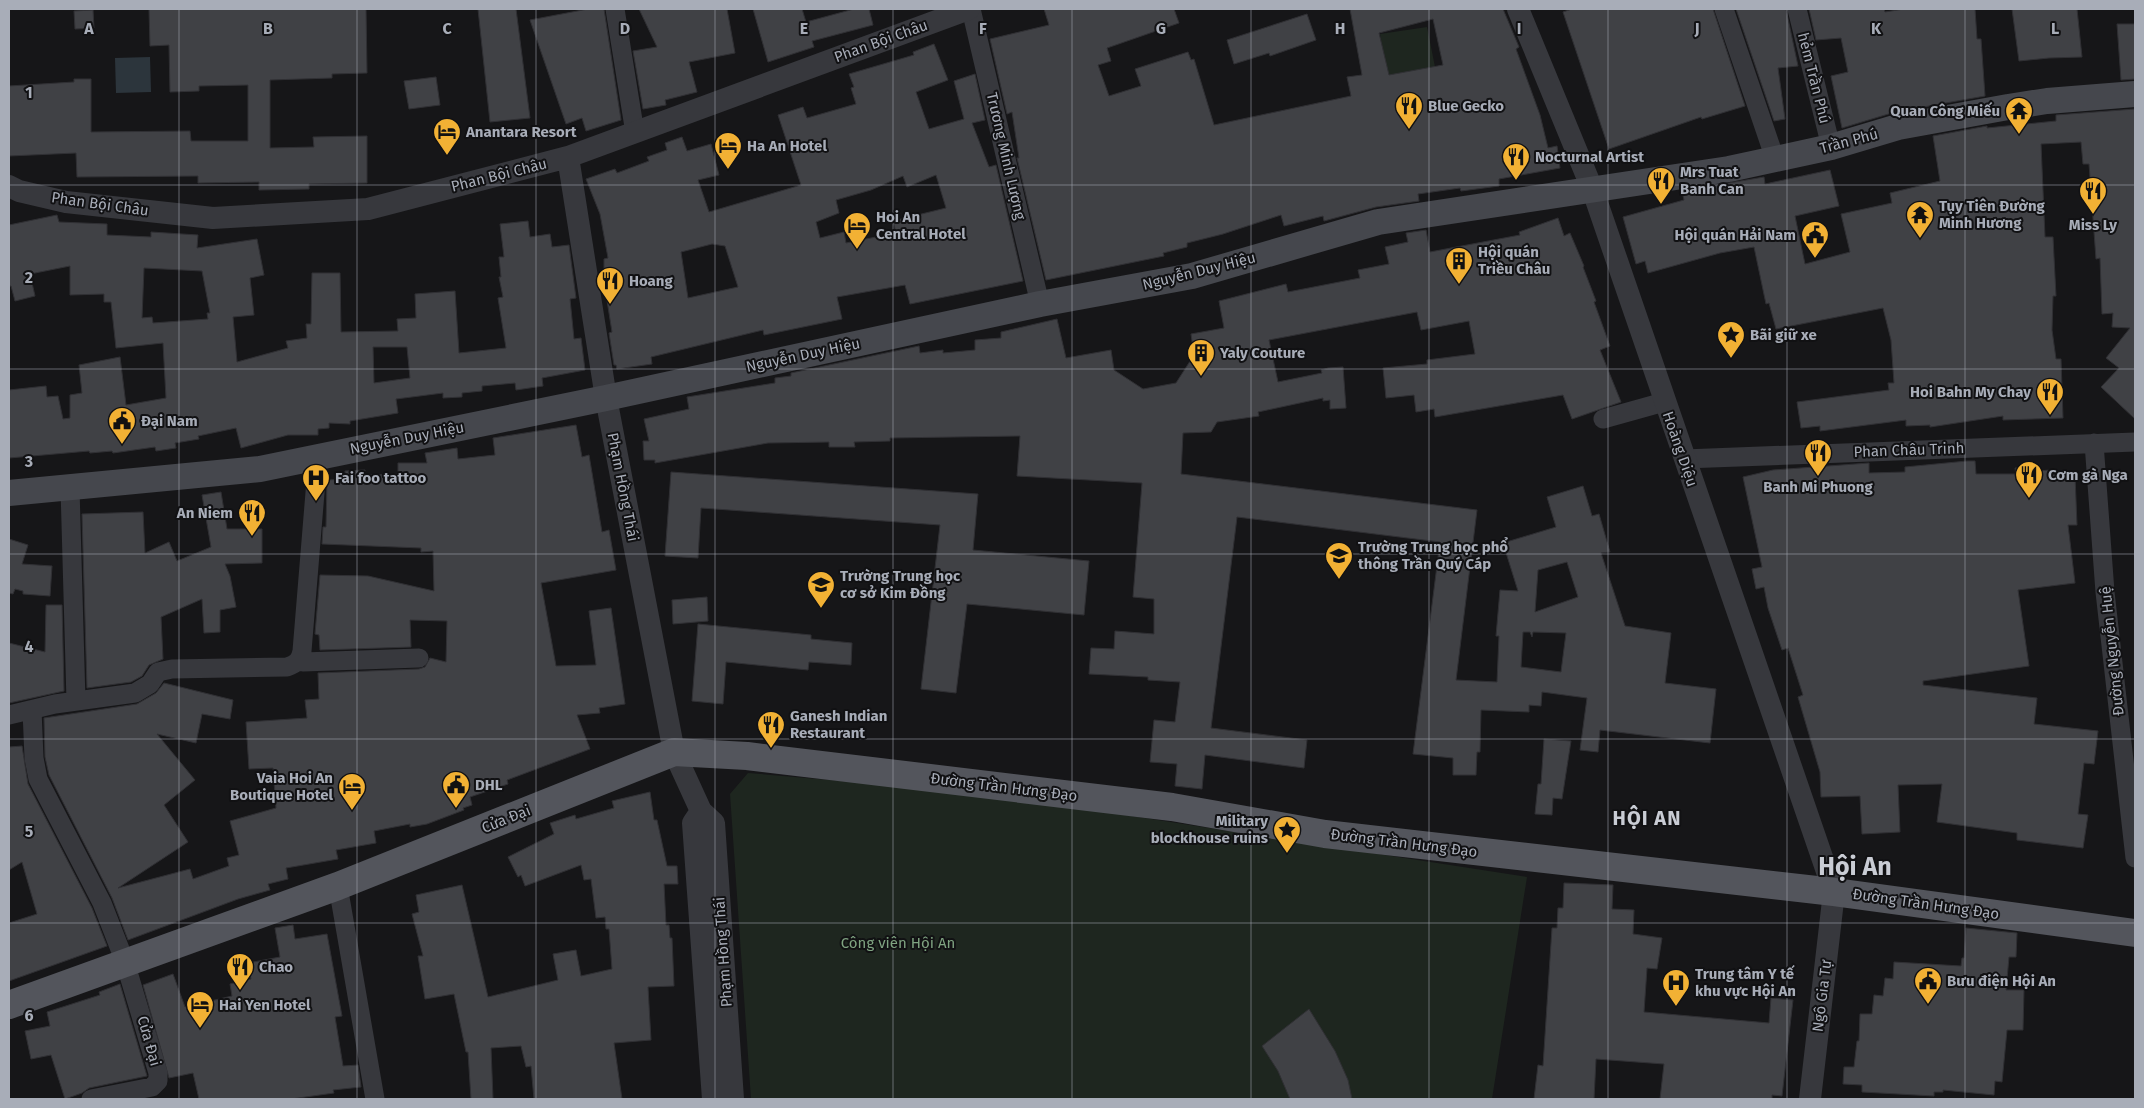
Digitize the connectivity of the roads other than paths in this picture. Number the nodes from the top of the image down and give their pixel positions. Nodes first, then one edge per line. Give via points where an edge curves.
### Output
1 (615, 9) edge
2 (970, 9) edge
3 (1520, 9) edge
4 (1724, 9) edge
5 (1797, 9) edge
6 (2135, 94) edge
7 (635, 133) junction
8 (1831, 147) junction
9 (568, 157) junction
10 (1775, 159) junction
11 (9, 186) edge
12 (1593, 191) junction
13 (1040, 304) junction
14 (606, 398) junction
15 (1664, 402) junction
16 (1603, 419) dead end
17 (2135, 442) edge
18 (2094, 443) junction
19 (318, 456) junction
20 (1684, 459) junction
21 (70, 488) junction
22 (9, 493) edge
23 (418, 658) dead end
24 (300, 659) junction
25 (76, 701) junction
26 (32, 710) junction
27 (9, 715) edge
28 (674, 752) junction
29 (2135, 858) edge
30 (338, 886) junction
31 (1834, 892) junction
32 (2135, 933) edge
33 (125, 962) junction
34 (9, 1005) edge
35 (723, 1091) edge
36 (91, 1099) edge
37 (375, 1099) edge
38 (1810, 1099) edge

1 - 7 street
2 - 7 street, Phan Bội Châu
2 - 13 street, Trương Minh Lượng
3 - 12 street, Hoàng Diệu
4 - 10 street
5 - 8 street, hẻm Trần Phú
6 - 8 main road, Trần Phú via 2008,107 1898,127
7 - 9 street, Phan Bội Châu
8 - 10 main road, Trần Phú
9 - 11 street, Phan Bội Châu via 368,209 213,218 66,202
9 - 14 street, Phạm Hồng Thái
10 - 12 main road, Trần Phú
12 - 13 main road, Nguyễn Duy Hiệu via 1378,222 1192,276
12 - 15 street, Hoàng Diệu
13 - 14 main road, Nguyễn Duy Hiệu
14 - 19 main road, Nguyễn Duy Hiệu
14 - 28 street, Phạm Hồng Thái
15 - 16 street
15 - 20 street, Hoàng Diệu
17 - 18 street, Phan Châu Trinh
18 - 20 street, Phan Châu Trinh
18 - 29 street, Đường Nguyễn Huệ via 2105,592
19 - 21 main road, Nguyễn Duy Hiệu via 260,469
19 - 24 street
20 - 31 street, Hoàng Diệu
21 - 22 main road, Nguyễn Duy Hiệu
21 - 25 street
23 - 24 street via 303,662
24 - 25 street via 287,667 172,668 158,672 150,684 135,693
25 - 26 street
26 - 27 street
26 - 33 street via 38,779 102,903
28 - 30 main road, Cửa Đại
28 - 31 main road, Đường Trần Hưng Đạo via 747,756 1172,807 1333,835
28 - 35 street, Phạm Hồng Thái via 700,811 693,823
30 - 33 main road, Cửa Đại
30 - 37 street
31 - 32 main road, Đường Trần Hưng Đạo
31 - 38 street, Ngô Gia Tự
33 - 34 main road, Cửa Đại
33 - 36 street, Cửa Đại via 159,1079 152,1086

